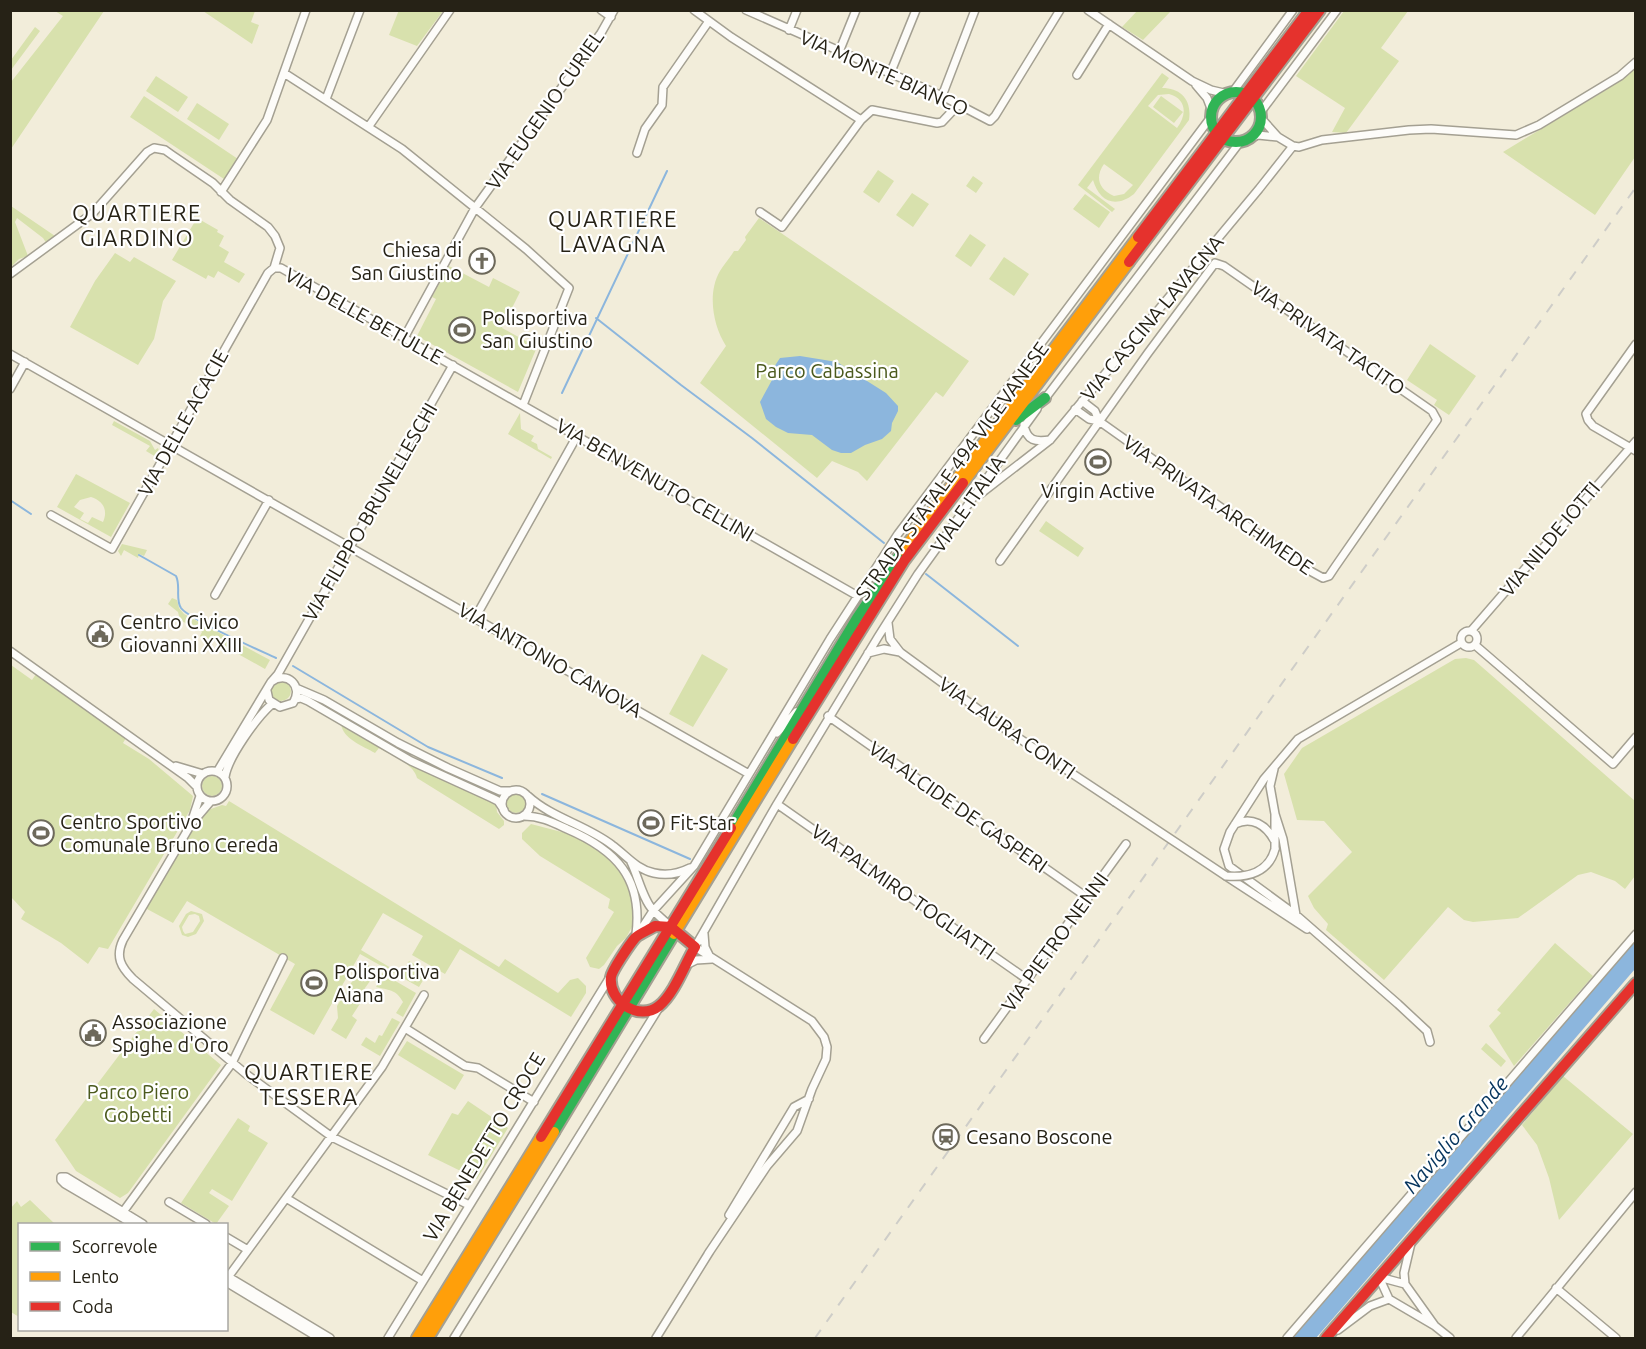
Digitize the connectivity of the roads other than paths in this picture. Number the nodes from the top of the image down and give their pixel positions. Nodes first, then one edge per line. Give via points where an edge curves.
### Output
1 (306, 10) edge
2 (360, 10) edge
3 (450, 10) edge
4 (601, 10) edge
5 (694, 10) edge
6 (746, 10) edge
7 (797, 10) edge
8 (856, 10) edge
9 (916, 10) edge
10 (975, 10) edge
11 (1060, 10) edge
12 (1088, 10) edge
13 (1293, 10) edge
14 (1309, 10) edge
15 (1320, 10) edge
16 (1337, 10) edge
17 (612, 14) edge
18 (709, 21) junction
19 (1109, 24) junction
20 (789, 30) junction
21 (839, 52) junction
22 (1635, 62) edge
23 (284, 73) junction
24 (890, 74) junction
25 (1077, 75) dead end
26 (1192, 81) junction
27 (1230, 93) junction
28 (942, 96) junction
29 (1250, 98) junction
30 (326, 99) junction
31 (958, 105) junction
32 (1211, 114) junction
33 (1260, 115) junction
34 (861, 120) junction
35 (369, 126) junction
36 (1220, 136) junction
37 (1278, 137) junction
38 (1245, 140) junction
39 (1293, 146) junction
40 (637, 153) dead end
41 (221, 192) junction
42 (475, 208) junction
43 (760, 212) dead end
44 (274, 268) junction
45 (10, 274) edge
46 (404, 338) junction
47 (1635, 344) edge
48 (10, 354) edge
49 (25, 362) junction
50 (453, 365) junction
51 (10, 389) edge
52 (1045, 398) junction
53 (1082, 401) junction
54 (523, 405) junction
55 (1075, 409) junction
56 (1099, 421) junction
57 (1024, 425) junction
58 (577, 436) junction
59 (1050, 440) junction
60 (1635, 441) edge
61 (171, 444) junction
62 (1633, 449) edge
63 (990, 472) junction
64 (964, 479) junction
65 (999, 479) junction
66 (269, 500) junction
67 (968, 505) junction
68 (51, 515) dead end
69 (350, 546) junction
70 (1000, 561) dead end
71 (1335, 567) joint
72 (215, 595) dead end
73 (856, 595) junction
74 (475, 618) junction
75 (888, 620) junction
76 (1471, 631) junction
77 (1461, 643) junction
78 (1475, 645) junction
79 (10, 651) edge
80 (900, 652) junction
81 (868, 653) junction
82 (287, 658) junction
83 (289, 679) junction
84 (271, 682) junction
85 (296, 688) junction
86 (267, 691) junction
87 (813, 692) junction
88 (295, 699) junction
89 (272, 704) junction
90 (828, 716) junction
91 (1635, 737) edge
92 (770, 740) junction
93 (168, 764) junction
94 (1275, 766) junction
95 (217, 772) junction
96 (203, 774) junction
97 (749, 774) junction
98 (225, 777) junction
99 (197, 788) junction
100 (510, 791) junction
101 (200, 796) junction
102 (528, 796) junction
103 (210, 802) junction
104 (777, 804) junction
105 (504, 810) junction
106 (1275, 814) junction
107 (524, 816) junction
108 (1235, 824) junction
109 (190, 826) junction
110 (1126, 844) dead end
111 (1275, 846) junction
112 (631, 862) junction
113 (694, 866) junction
114 (1226, 876) junction
115 (1088, 898) junction
116 (653, 911) junction
117 (1296, 915) junction
118 (674, 929) junction
119 (704, 931) junction
120 (1635, 934) edge
121 (1319, 936) junction
122 (636, 937) junction
123 (695, 947) junction
124 (283, 958) dead end
125 (712, 960) junction
126 (681, 970) junction
127 (611, 975) junction
128 (1028, 980) junction
129 (1635, 983) edge
130 (424, 995) dead end
131 (661, 1005) junction
132 (626, 1007) junction
133 (405, 1028) junction
134 (984, 1039) dead end
135 (1430, 1042) dead end
136 (232, 1063) junction
137 (809, 1099) junction
138 (534, 1102) junction
139 (332, 1137) junction
140 (1635, 1192) edge
141 (286, 1198) junction
142 (169, 1202) dead end
143 (470, 1205) junction
144 (122, 1214) junction
145 (132, 1223) edge
146 (141, 1223) edge
147 (204, 1223) edge
148 (228, 1238) edge
149 (1412, 1239) junction
150 (248, 1250) junction
151 (708, 1254) junction
152 (228, 1277) edge
153 (1379, 1277) junction
154 (228, 1279) edge
155 (228, 1279) edge
156 (423, 1281) junction
157 (1405, 1284) junction
158 (1556, 1288) junction
159 (1389, 1299) junction
160 (1435, 1326) junction
161 (319, 1338) edge
162 (330, 1338) edge
163 (388, 1338) edge
164 (417, 1338) edge
165 (428, 1338) edge
166 (454, 1338) edge
167 (656, 1338) edge
168 (1287, 1338) edge
169 (1327, 1338) edge
170 (1450, 1338) edge
171 (1516, 1338) edge
172 (1616, 1338) edge

1 - 23 street
2 - 30 street
3 - 35 street
4 - 17 street
5 - 18 street
6 - 20 street, VIA MONTE BIANCO
7 - 20 street
8 - 21 street
9 - 24 street
10 - 28 street
11 - 31 street, VIA MONTE BIANCO via 990,121
12 - 19 street
13 - 27 street
14 - 29 main road
15 - 29 main road
16 - 33 street
17 - 42 street, VIA EUGENIO CURIEL
18 - 34 street
18 - 40 street via 663,87 662,105 645,129
19 - 25 street
19 - 26 street
20 - 21 street, VIA MONTE BIANCO
21 - 24 street, VIA MONTE BIANCO
22 - 39 street via 1610,82 1516,135 1409,130
23 - 30 street
23 - 41 street via 267,120
24 - 28 street, VIA MONTE BIANCO
26 - 27 street
26 - 32 street via 1207,98
27 - 29 main road
27 - 32 main road via 1218,100
28 - 31 street, VIA MONTE BIANCO
29 - 33 main road
29 - 36 main road, STRADA STATALE 494 VIGEVANESE
30 - 35 street
31 - 34 street via 937,123 876,109
32 - 36 main road via 1213,129
32 - 73 street, VIALE ITALIA via 924,497
33 - 37 street
33 - 38 main road via 1258,129
34 - 43 street via 782,227
35 - 42 street
36 - 38 main road
36 - 64 main road, STRADA STATALE 494 VIGEVANESE
36 - 87 main road, STRADA STATALE 494 VIGEVANESE via 934,505
37 - 38 street via 1258,135
37 - 39 street
38 - 52 street, VIALE ITALIA
39 - 53 street, VIA CASCINA LAVAGNA
41 - 44 street, VIA DELLE ACACIE via 275,236 280,248
41 - 45 street via 165,150 154,148 93,213
42 - 46 street, VIA EUGENIO CURIEL
42 - 54 street via 569,288
44 - 46 street, VIA DELLE BETULLE via 281,268
44 - 61 street, VIA DELLE ACACIE
46 - 50 street, VIA DELLE BETULLE
47 - 62 street via 1586,414 1593,426
48 - 49 street, VIA ANTONIO CANOVA
49 - 51 street
49 - 61 street, VIA ANTONIO CANOVA
50 - 54 street, VIA BENVENUTO CELLINI
50 - 69 street, VIA FILIPPO BRUNELLESCHI
52 - 57 street, VIALE ITALIA
52 - 64 main road via 1019,417
53 - 55 street, VIA CASCINA LAVAGNA
53 - 56 street via 1095,411
54 - 58 street, VIA BENVENUTO CELLINI
55 - 56 street
55 - 59 street, VIA CASCINA LAVAGNA
56 - 70 street
56 - 71 street, VIA PRIVATA ARCHIMEDE via 1318,576 1329,576
56 - 71 street, VIA PRIVATA TACITO via 1210,267 1217,263 1224,266 1437,416 1434,426
57 - 59 street via 1029,439
57 - 63 street, VIALE ITALIA
58 - 73 street, VIA BENVENUTO CELLINI
58 - 74 street
59 - 65 street, VIA CASCINA LAVAGNA
60 - 62 street, VIA NILDE IOTTI
61 - 66 street, VIA ANTONIO CANOVA
61 - 68 street, VIA DELLE ACACIE via 112,549
62 - 76 street, VIA NILDE IOTTI
63 - 65 street
63 - 67 street, VIALE ITALIA
64 - 118 main road, STRADA STATALE 494 VIGEVANESE via 889,584
65 - 67 street, VIA CASCINA LAVAGNA
66 - 69 street, VIA ANTONIO CANOVA
66 - 72 street
67 - 75 street, VIALE ITALIA
69 - 74 street, VIA ANTONIO CANOVA
69 - 82 street, VIA FILIPPO BRUNELLESCHI
73 - 92 street, VIALE ITALIA
74 - 97 street, VIA ANTONIO CANOVA
75 - 80 street via 890,639
75 - 81 street, VIALE ITALIA
76 - 77 street via 1461,635
76 - 78 street via 1477,639
77 - 78 street
77 - 94 street via 1304,735
78 - 91 street via 1613,764
79 - 93 street
80 - 81 street via 884,649
80 - 114 street, VIA LAURA CONTI, bridge via 1008,731
81 - 90 street, VIALE ITALIA
82 - 83 street
82 - 84 street, VIA FILIPPO BRUNELLESCHI
83 - 84 street via 279,677
83 - 85 street
84 - 86 street
85 - 88 street
85 - 100 street via 448,768 500,791
86 - 89 street
86 - 95 street
87 - 92 street, VIALE ITALIA
87 - 118 main road, STRADA STATALE 494 VIGEVANESE
88 - 89 street via 285,707
88 - 105 street via 308,701 411,761 498,801
89 - 98 street via 258,716
90 - 104 street, VIALE ITALIA
90 - 115 street, VIA ALCIDE DE GASPERI
92 - 97 street, VIALE ITALIA
93 - 96 street
93 - 99 street
94 - 106 street via 1270,783
94 - 108 street
95 - 96 street
95 - 98 street
96 - 99 street
97 - 113 street, VIALE ITALIA
98 - 103 street via 225,794
99 - 101 street
100 - 102 street via 518,790
100 - 105 street via 504,797
101 - 103 street
101 - 109 street
102 - 107 street via 529,809
102 - 112 street via 538,806 598,835
103 - 109 street
104 - 119 street, VIALE ITALIA
104 - 128 street, VIA PALMIRO TOGLIATTI
105 - 107 street via 515,818
106 - 111 street
106 - 117 street
107 - 122 street via 536,816 589,838 616,859 634,891
108 - 111 street via 1246,820 1259,823 1268,830
108 - 117 street via 1225,844 1229,866
109 - 136 street via 123,940 119,961 125,972
110 - 115 street, VIA PIETRO NENNI
111 - 114 street, bridge via 1266,867 1256,873
112 - 113 street via 650,872 668,874
112 - 116 street
113 - 116 street, VIALE ITALIA
114 - 121 street, VIA LAURA CONTI
115 - 128 street, VIA PIETRO NENNI
116 - 118 street
116 - 122 street, VIALE ITALIA
117 - 121 street
118 - 122 main road via 655,926
118 - 123 main road
118 - 132 main road
119 - 123 street
119 - 125 street via 705,947
120 - 168 street
121 - 135 street via 1427,1031
122 - 127 main road, VIA BENEDETTO CROCE
123 - 125 street
123 - 126 main road
124 - 136 street
125 - 126 street via 696,960
125 - 137 street via 818,1027 827,1047 826,1059
126 - 131 main road
127 - 132 main road via 614,996
127 - 138 street, VIA BENEDETTO CROCE
128 - 134 street, VIA PIETRO NENNI
129 - 149 main road
130 - 133 street
131 - 132 main road via 647,1011
131 - 166 street
132 - 164 main road
132 - 165 main road
133 - 138 street via 465,1066 478,1068
133 - 139 street
136 - 139 street
136 - 144 street
137 - 151 street via 797,1131 767,1166
137 - 151 street via 794,1107
138 - 143 street, VIA BENEDETTO CROCE
139 - 141 street
139 - 143 street
140 - 158 street
141 - 150 street
141 - 156 street
142 - 147 street
143 - 156 street, VIA BENEDETTO CROCE
144 - 144 street via 66,1177 60,1177 65,1184
144 - 145 street
144 - 146 street
148 - 150 street
149 - 153 main road
149 - 157 street
150 - 152 street
151 - 167 street
153 - 157 street
153 - 159 street
153 - 169 main road
154 - 161 street
155 - 162 street
156 - 163 street, VIA BENEDETTO CROCE
157 - 160 street
158 - 171 street
158 - 172 street
159 - 160 street
159 - 169 street via 1370,1306
160 - 170 street

